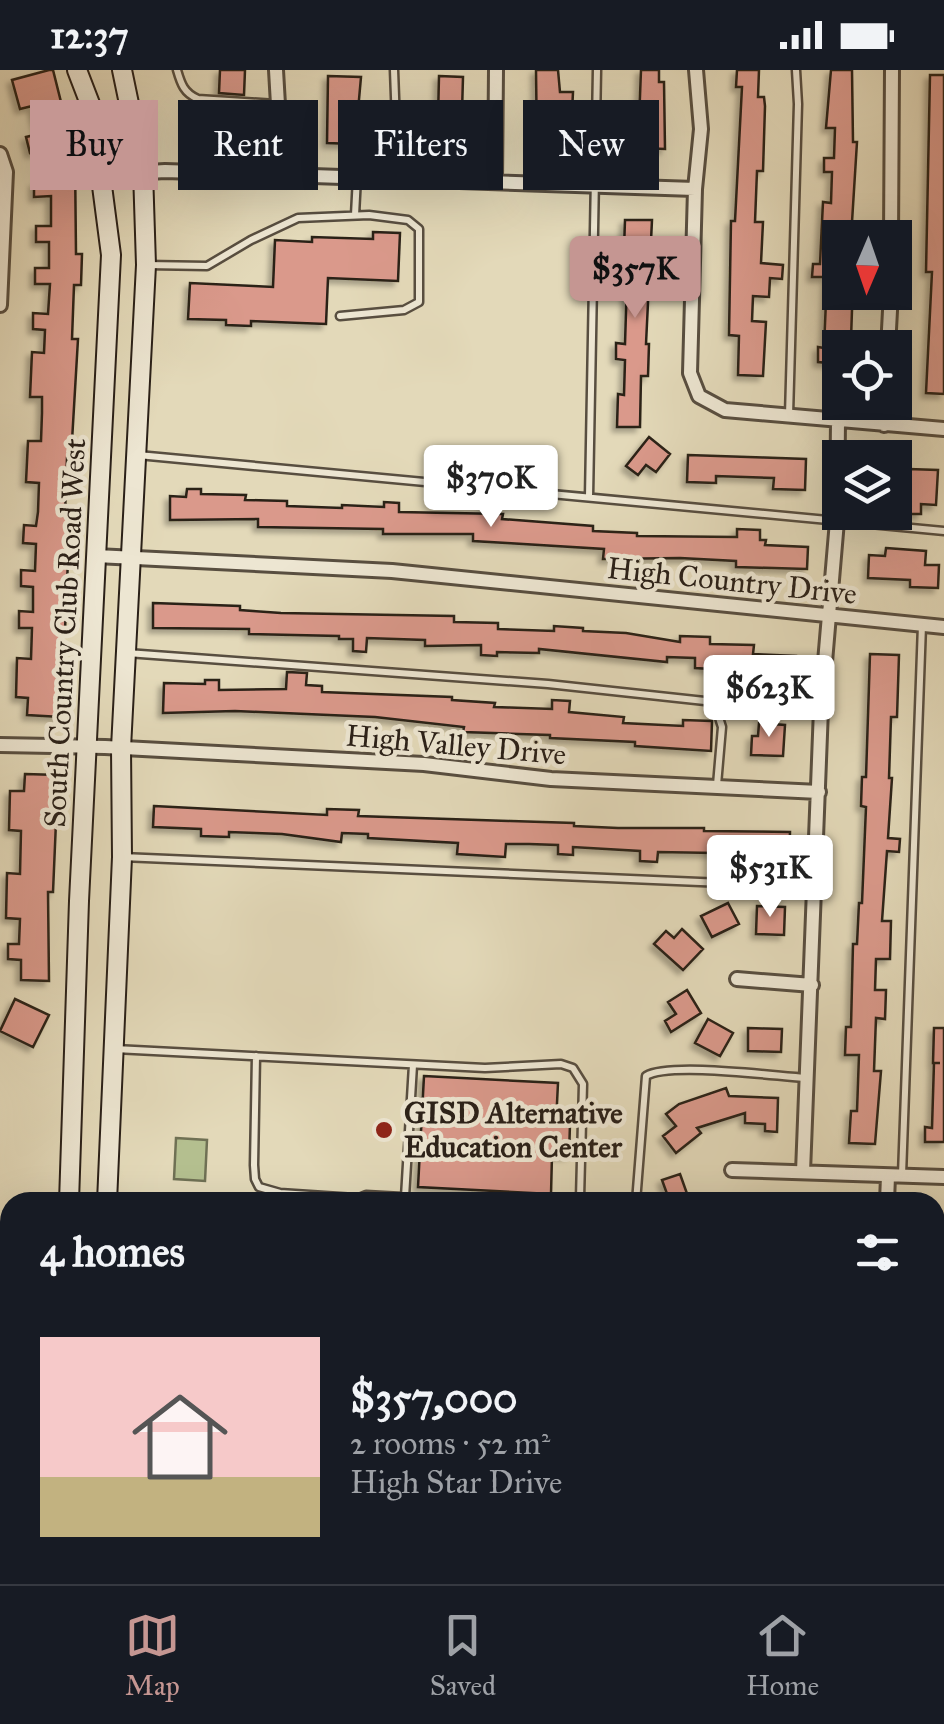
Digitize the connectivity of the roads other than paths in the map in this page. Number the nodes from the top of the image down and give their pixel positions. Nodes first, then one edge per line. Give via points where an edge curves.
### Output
1 (78, 70) edge
2 (122, 70) edge
3 (177, 70) edge
4 (276, 70) edge
5 (394, 70) edge
6 (496, 70) edge
7 (597, 70) edge
8 (696, 70) edge
9 (796, 70) edge
10 (892, 70) edge
11 (89, 100) edge
12 (128, 100) edge
13 (198, 100) edge
14 (278, 100) edge
15 (395, 100) edge
16 (495, 100) edge
17 (597, 100) edge
18 (0, 154) edge
19 (3, 172) edge
20 (659, 187) edge
21 (696, 188) junction
22 (103, 190) edge
23 (144, 190) edge
24 (356, 190) edge
25 (597, 190) edge
26 (355, 216) junction
27 (891, 220) edge
28 (146, 265) junction
29 (0, 305) edge
30 (340, 316) dead end
31 (788, 416) junction
32 (884, 420) edge
33 (838, 421) junction
34 (884, 426) junction
35 (944, 429) edge
36 (838, 440) edge
37 (136, 455) junction
38 (589, 497) junction
39 (822, 520) edge
40 (912, 528) edge
41 (836, 530) edge
42 (944, 531) edge
43 (96, 556) junction
44 (132, 558) junction
45 (830, 615) junction
46 (922, 625) junction
47 (944, 627) edge
48 (126, 654) junction
49 (0, 745) edge
50 (88, 747) junction
51 (121, 748) junction
52 (716, 786) junction
53 (819, 792) junction
54 (122, 857) junction
55 (815, 887) junction
56 (737, 979) dead end
57 (812, 984) junction
58 (114, 1049) junction
59 (256, 1056) junction
60 (413, 1065) junction
61 (808, 1078) junction
62 (732, 1170) dead end
63 (803, 1172) junction
64 (895, 1176) junction
65 (944, 1177) edge
66 (69, 1192) edge
67 (107, 1192) edge
68 (276, 1192) edge
69 (405, 1192) edge
70 (580, 1192) edge
71 (637, 1192) edge
72 (890, 1192) edge

1 - 11 street, South Country Club Road West
2 - 12 street, South Country Club Road West
3 - 13 lane via 182,86
4 - 14 street
5 - 15 lane
6 - 16 street
7 - 17 lane
8 - 21 street
9 - 31 lane
10 - 27 street
18 - 19 street
19 - 29 street
20 - 21 street
21 - 31 street via 690,372 699,396 716,407
22 - 43 street, South Country Club Road West via 111,255
23 - 28 street, South Country Club Road West
24 - 26 lane
25 - 38 lane
26 - 28 lane via 298,218 207,266
26 - 30 lane via 408,220 420,230 419,302 404,310
28 - 37 street, South Country Club Road West
31 - 33 street
32 - 34 street
33 - 34 street
33 - 36 street
34 - 35 street
37 - 38 lane
37 - 44 street, South Country Club Road West
38 - 39 lane
40 - 42 lane
41 - 45 street
43 - 44 street, High Country Drive
43 - 50 street, South Country Club Road West
44 - 45 street, High Country Drive via 392,572
44 - 48 street, South Country Club Road West
45 - 46 street, High Country Drive
45 - 53 street
46 - 47 street, High Country Drive
46 - 64 lane
48 - 51 street, South Country Club Road West
48 - 52 lane via 714,702 722,727
49 - 50 street, High Valley Drive
50 - 51 street, High Valley Drive
50 - 66 street, South Country Club Road West
51 - 52 street, High Valley Drive
51 - 54 street, South Country Club Road West
52 - 53 street, High Valley Drive
53 - 55 street
54 - 55 lane
54 - 58 street, South Country Club Road West
55 - 57 street
56 - 57 street
57 - 61 street
58 - 59 lane
58 - 67 street, South Country Club Road West
59 - 60 lane
59 - 68 lane via 254,1179 259,1188
60 - 69 lane
60 - 70 lane via 573,1068 583,1084
61 - 63 street
61 - 71 lane via 691,1071 646,1076
62 - 63 street
63 - 64 street
64 - 65 street
64 - 72 street

